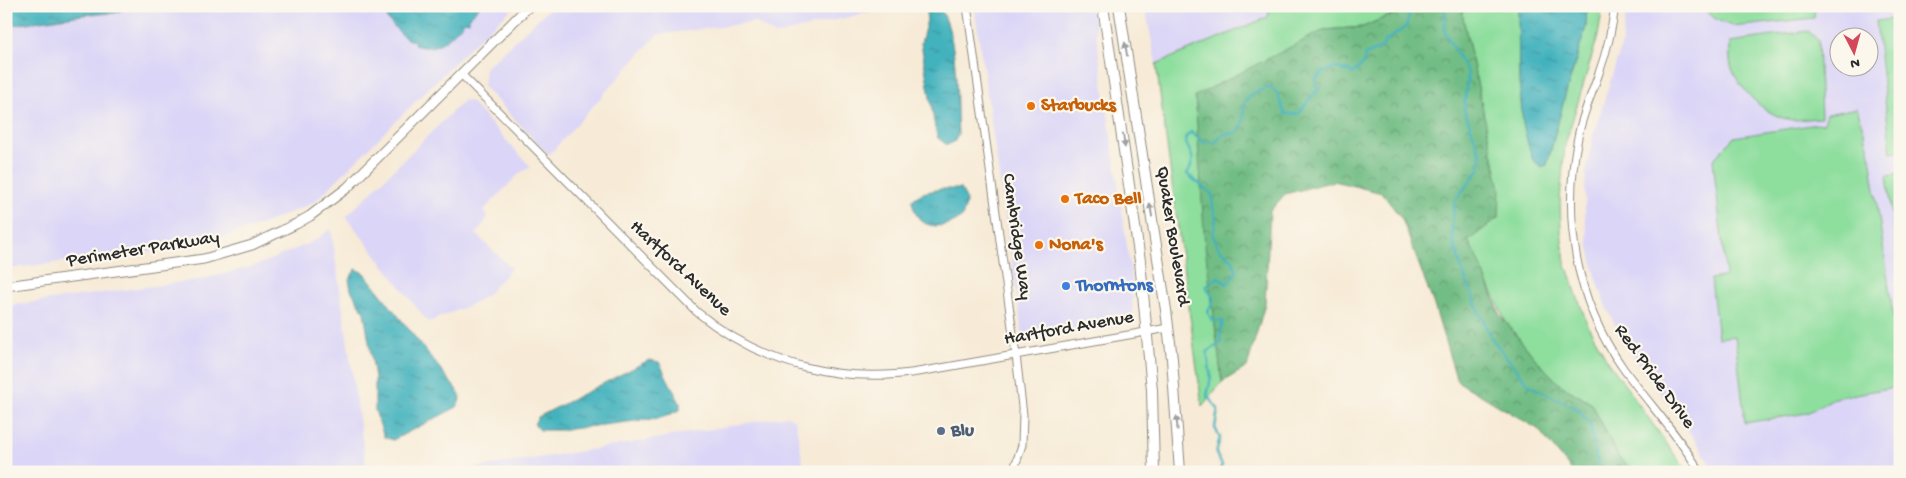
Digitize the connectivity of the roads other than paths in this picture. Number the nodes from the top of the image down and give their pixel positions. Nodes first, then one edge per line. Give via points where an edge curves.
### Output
1 (529, 6) edge
2 (967, 6) edge
3 (1103, 6) edge
4 (1119, 6) edge
5 (1615, 6) edge
6 (462, 74) junction
7 (6, 286) edge
8 (1168, 328) junction
9 (1147, 332) junction
10 (1016, 355) junction
11 (1013, 472) edge
12 (1154, 472) edge
13 (1180, 472) edge
14 (1700, 472) edge

1 - 6 street, Perimeter Parkway
2 - 10 street, Cambridge Way
3 -> 9 main road, Quaker Boulevard via 1136,231
8 -> 4 main road, Quaker Boulevard
5 - 14 street, Red Pride Drive via 1606,50 1578,135 1573,162 1573,241 1578,268 1595,320 1606,342 1678,437
6 - 7 street, Perimeter Parkway via 347,188 310,216 269,238 187,263
6 - 10 street, Hartford Avenue via 697,312 757,351 808,369 858,376 904,374
8 - 9 street, Hartford Avenue
13 -> 8 main road, Quaker Boulevard
9 - 10 street, Hartford Avenue
9 - 12 main road, Quaker Boulevard
10 - 11 street, Cambridge Way via 1024,425 1022,445

